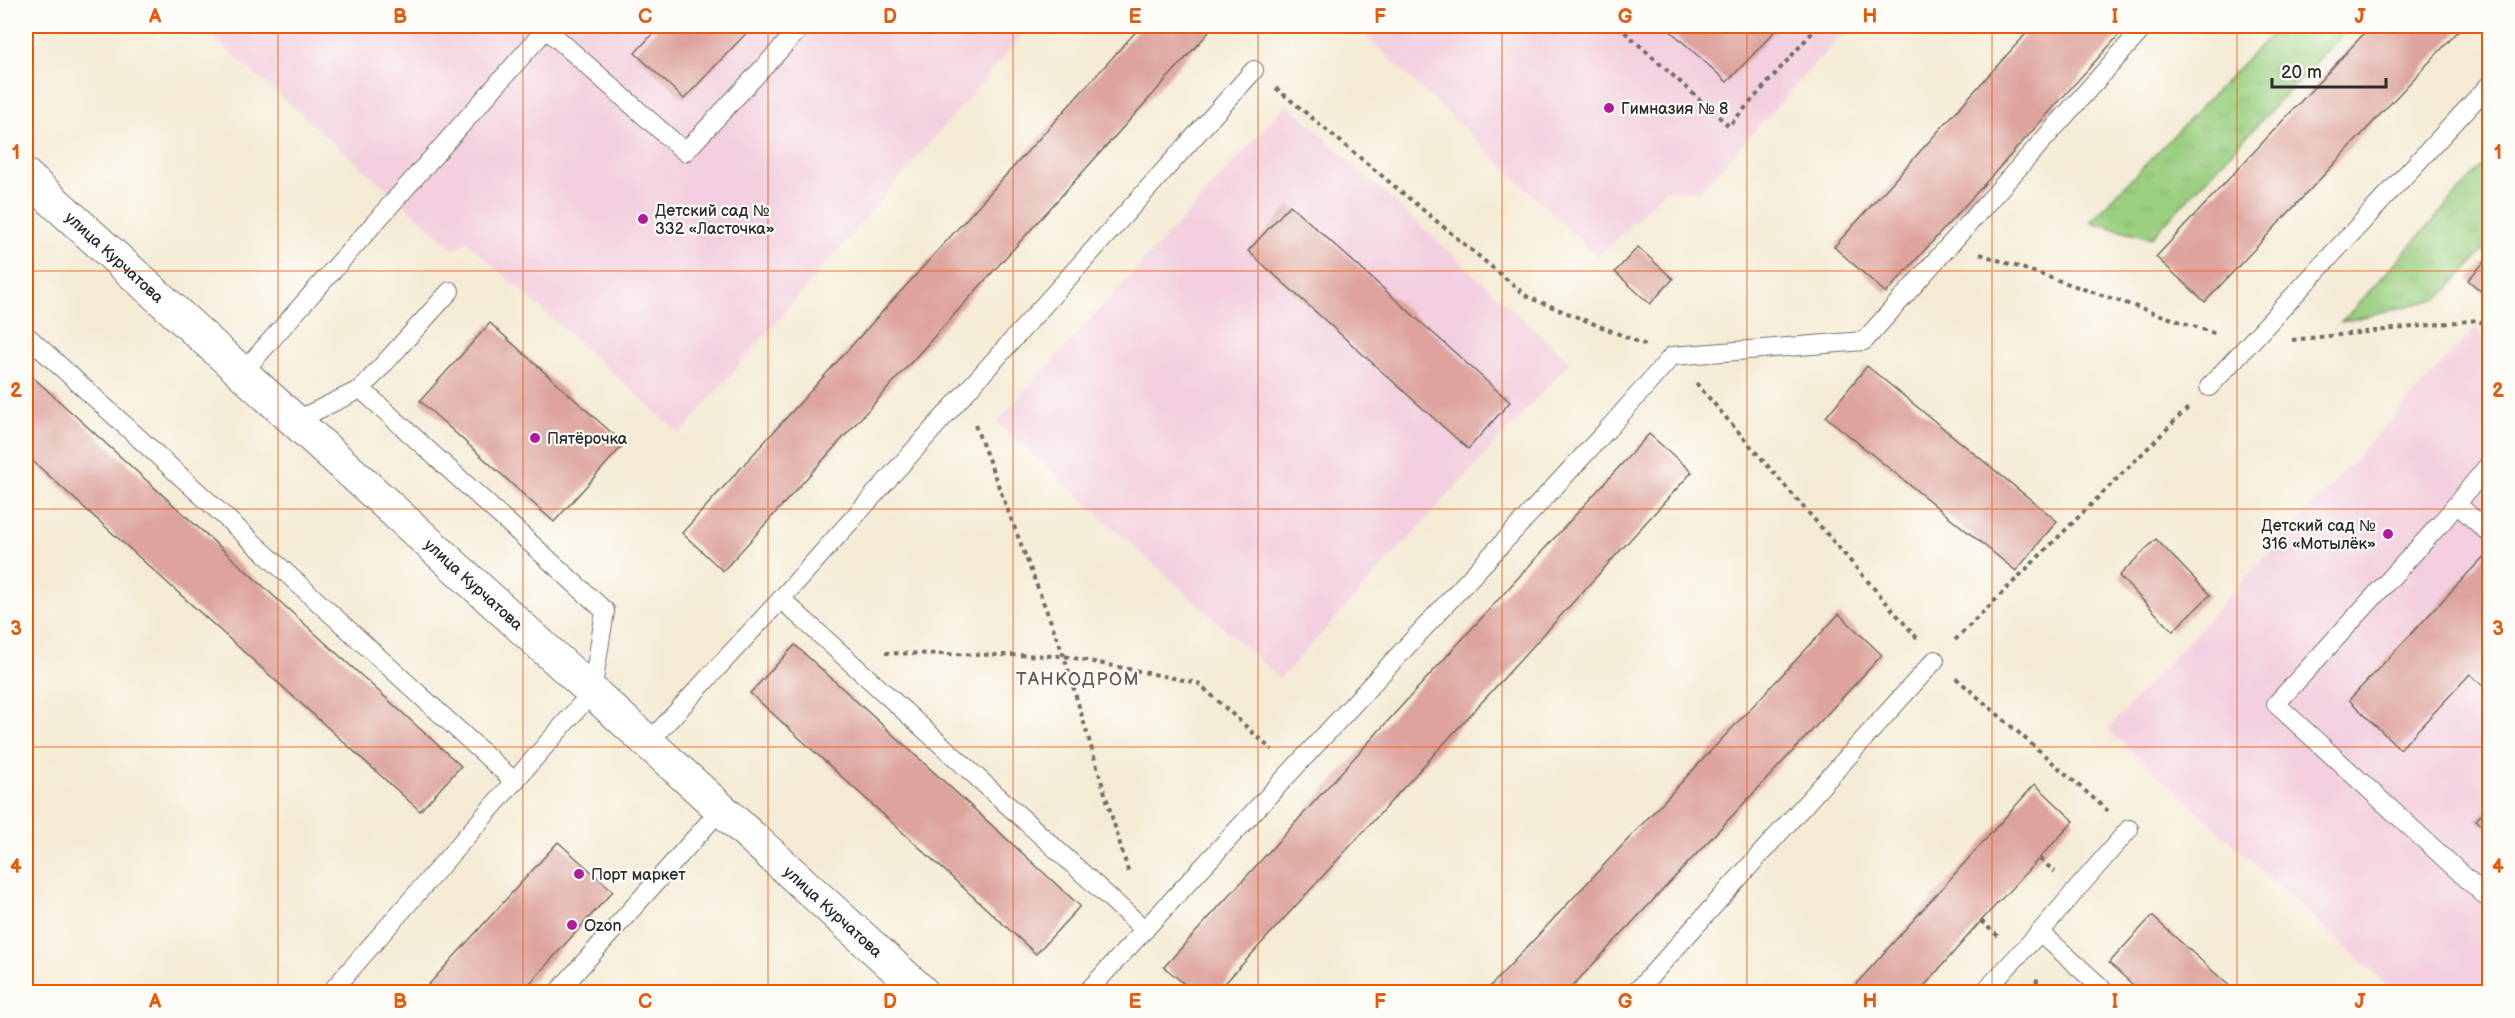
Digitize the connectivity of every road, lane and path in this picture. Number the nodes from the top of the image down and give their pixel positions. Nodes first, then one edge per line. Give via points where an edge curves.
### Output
1 (802, 26) edge
2 (1618, 26) edge
3 (1818, 26) edge
4 (2145, 26) edge
5 (544, 27) edge
6 (1254, 70) joint
7 (2490, 84) edge
8 (26, 176) edge
9 (1950, 244) junction
10 (450, 291) dead end
11 (2490, 327) edge
12 (26, 335) edge
13 (2248, 345) junction
14 (1672, 356) junction
15 (242, 373) junction
16 (2209, 387) joint
17 (361, 389) junction
18 (964, 394) junction
19 (295, 421) junction
20 (2490, 463) edge
21 (2457, 504) junction
22 (2490, 534) edge
23 (781, 599) junction
24 (839, 652) junction
25 (1064, 656) junction
26 (1935, 660) junction
27 (592, 692) junction
28 (648, 743) junction
29 (1293, 769) junction
30 (515, 782) junction
31 (721, 809) junction
32 (2129, 829) joint
33 (2490, 900) edge
34 (1145, 930) junction
35 (2040, 932) junction
36 (1923, 988) dead end
37 (331, 993) edge
38 (558, 993) edge
39 (922, 993) edge
40 (1087, 993) edge
41 (1636, 993) edge
42 (1928, 993) edge
43 (1984, 993) edge
44 (2106, 993) edge

1 - 5 lane via 685,152
2 - 3 path via 1729,126
4 - 9 lane
5 - 15 lane
6 - 14 path via 1528,297
6 - 18 lane
7 - 13 lane
8 - 15 street, улица Курчатова
9 - 13 path
9 - 14 lane via 1864,341
10 - 17 lane
11 - 13 path via 2477,320
12 - 30 lane
13 - 16 lane
14 - 26 path
14 - 29 lane
15 - 19 street, улица Курчатова
16 - 26 path
17 - 19 lane
17 - 27 lane via 605,610
18 - 23 lane
18 - 25 path
19 - 27 street, улица Курчатова
20 - 21 lane
21 - 22 lane
21 - 33 lane via 2276,704
23 - 24 lane
23 - 28 lane
24 - 25 path
24 - 34 lane
25 - 29 path via 1197,683
25 - 34 path
26 - 32 path
26 - 41 lane
27 - 28 street, улица Курчатова
27 - 30 lane
28 - 31 street, улица Курчатова
29 - 34 lane
30 - 37 lane
31 - 38 lane
31 - 39 street, улица Курчатова
32 - 35 lane
34 - 40 lane
35 - 43 lane
35 - 44 lane
36 - 42 path

